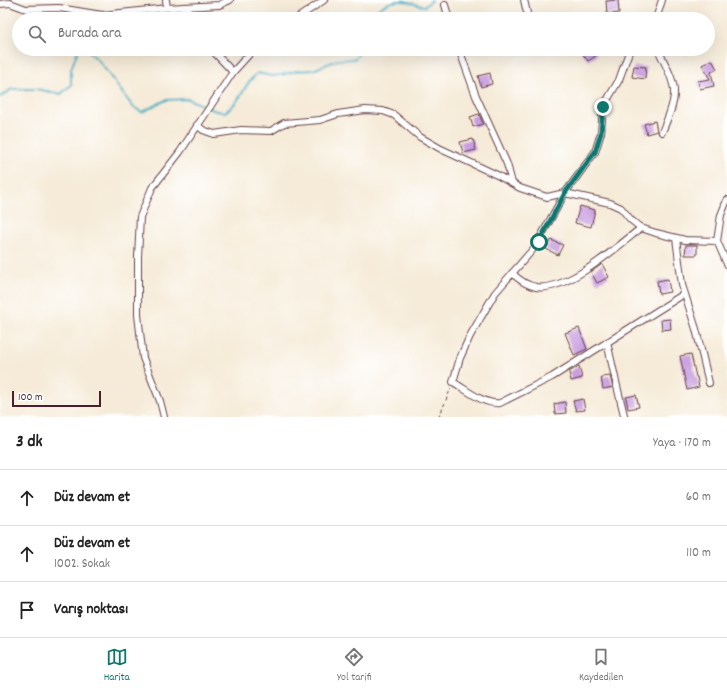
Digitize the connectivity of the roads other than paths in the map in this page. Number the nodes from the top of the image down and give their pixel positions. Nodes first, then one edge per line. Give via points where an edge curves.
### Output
1 (166, 0) edge
2 (230, 0) edge
3 (324, 0) edge
4 (524, 0) edge
5 (662, 0) edge
6 (10, 2) edge
7 (0, 4) edge
8 (445, 5) dead end
9 (184, 7) junction
10 (167, 8) junction
11 (84, 12) edge
12 (130, 12) edge
13 (188, 12) edge
14 (306, 12) edge
15 (447, 12) edge
16 (527, 12) edge
17 (658, 12) edge
18 (218, 56) edge
19 (248, 56) edge
20 (462, 56) edge
21 (628, 56) edge
22 (661, 56) edge
23 (233, 72) junction
24 (198, 125) junction
25 (662, 132) dead end
26 (512, 183) junction
27 (565, 193) junction
28 (727, 200) edge
29 (641, 228) junction
30 (676, 238) junction
31 (717, 241) junction
32 (727, 264) edge
33 (512, 273) junction
34 (684, 294) junction
35 (607, 342) junction
36 (709, 383) dead end
37 (624, 415) dead end
38 (164, 417) edge

1 - 10 street
2 - 9 street via 219,5
3 - 14 street
4 - 16 street
5 - 17 street
6 - 7 street
6 - 11 street via 26,9 59,8
8 - 15 street
9 - 10 street
9 - 13 street
10 - 12 street
18 - 23 street
19 - 23 street
20 - 26 street via 476,96 507,164
21 - 27 street via 619,80 603,107 601,133 595,152
22 - 25 street via 674,92
23 - 24 street
24 - 26 street via 214,134 241,130 271,131 284,124 320,120 338,114 365,110 383,111 394,115 420,137 436,146
24 - 38 street via 152,188 140,217 138,315 143,358
26 - 27 street via 547,197
27 - 29 street via 621,208
27 - 33 street via 535,247
28 - 31 street via 721,215
29 - 30 street
29 - 33 street via 602,259 561,283 537,287 525,283
30 - 31 street
30 - 34 street
31 - 32 street
33 - 35 street via 495,293 476,325 460,358 453,382 486,402 500,403 552,377
34 - 35 street
34 - 36 street via 696,329
35 - 37 street

